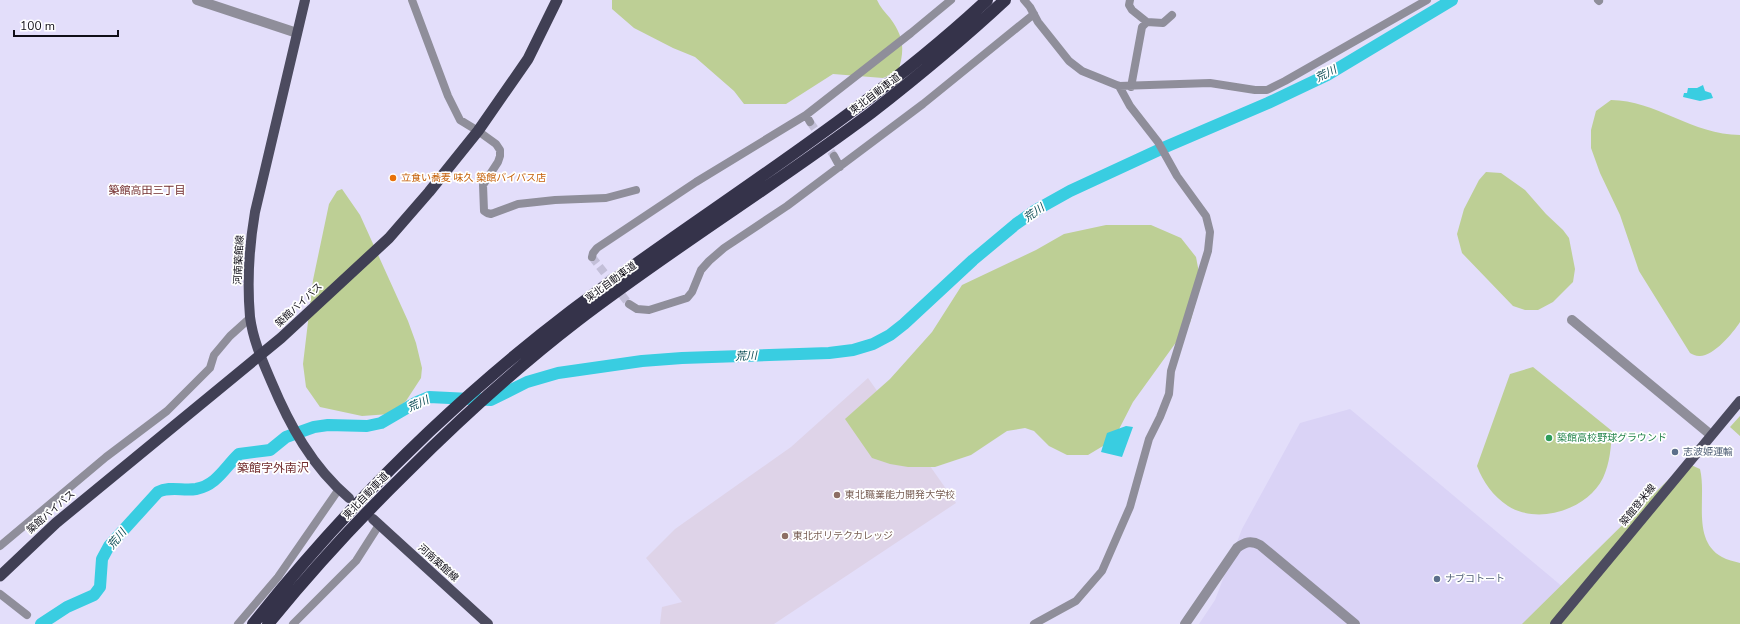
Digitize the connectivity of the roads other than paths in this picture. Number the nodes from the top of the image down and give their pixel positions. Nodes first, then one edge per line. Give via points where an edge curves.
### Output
1 (197, 0) edge
2 (304, 0) edge
3 (412, 0) edge
4 (557, 0) edge
5 (951, 0) edge
6 (987, 0) edge
7 (1005, 0) edge
8 (1024, 0) edge
9 (1130, 0) edge
10 (1427, 0) edge
11 (1034, 14) junction
12 (1172, 15) dead end
13 (1147, 22) junction
14 (296, 33) junction
15 (1131, 87) junction
16 (1120, 88) junction
17 (478, 131) junction
18 (834, 156) tunnel mouth
19 (840, 166) junction
20 (636, 190) dead end
21 (592, 257) dead end
22 (629, 304) tunnel mouth
23 (250, 318) junction
24 (1572, 320) dead end
25 (1740, 401) edge
26 (1711, 435) junction
27 (339, 489) junction
28 (349, 498) dead end
29 (376, 522) joint
30 (0, 546) edge
31 (0, 576) edge
32 (0, 594) edge
33 (27, 614) dead end
34 (238, 624) edge
35 (253, 624) edge
36 (268, 624) edge
37 (292, 624) edge
38 (488, 624) edge
39 (1034, 624) edge
40 (1185, 624) edge
41 (1355, 624) edge
42 (1555, 624) edge

1 - 14 street
2 - 14 main road, 河南築館線
3 - 17 street via 448,96 460,120
4 - 17 highway, 築館バイパス via 528,59
5 - 21 street via 808,119 696,182 597,248
6 - 35 highway, 東北自動車道 via 914,64 862,105 583,303 483,383 441,420 368,493 310,555
7 - 36 highway, 東北自動車道 via 870,113 584,316 500,384 457,422 351,529
8 - 11 street
9 - 13 street via 1132,10
10 - 15 street via 1267,90 1210,83
11 - 16 street via 1069,60 1079,68
11 - 19 street via 923,104
12 - 13 street via 1163,23
13 - 15 street via 1142,27
14 - 23 main road, 河南築館線 via 255,212 248,278
15 - 16 street
16 - 39 street via 1206,216 1210,232 1208,251 1171,371 1169,394 1149,439 1130,506 1102,571 1076,601
17 - 20 street via 500,150 498,162 482,185 484,211 487,214 518,204 606,198
17 - 31 highway, 築館バイパス via 389,238 281,338 56,523
18 - 19 street
19 - 22 street via 714,257 701,270 687,298 649,310 637,309
23 - 27 main road, 河南築館線 via 256,346 282,407 318,467
23 - 30 street via 214,355 210,368 167,411 106,457
24 - 26 street
25 - 26 main road, 築館登米線
26 - 42 main road, 築館登米線
27 - 28 main road, 河南築館線
27 - 34 street via 278,577
29 - 37 street via 356,561
29 - 38 main road, 河南築館線
32 - 33 street
40 - 41 street via 1237,548 1248,542 1260,545

